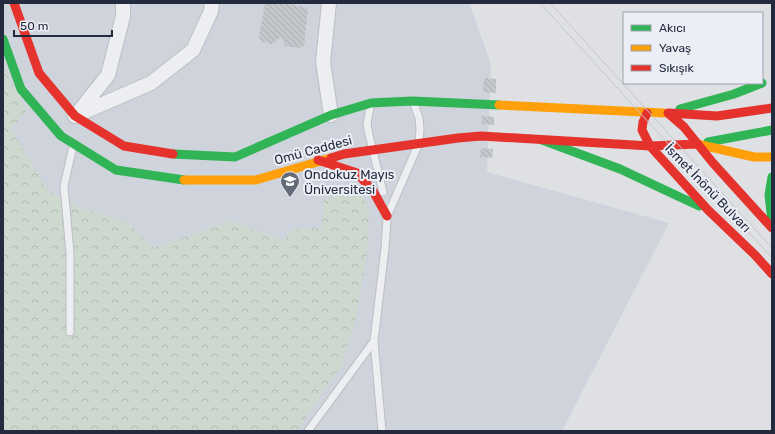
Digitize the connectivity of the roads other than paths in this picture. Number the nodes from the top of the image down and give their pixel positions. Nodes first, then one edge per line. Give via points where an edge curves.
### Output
1 (14, 3) edge
2 (123, 3) edge
3 (212, 3) edge
4 (329, 3) edge
5 (3, 39) edge
6 (759, 84) edge
7 (412, 101) junction
8 (371, 103) junction
9 (772, 108) edge
10 (647, 113) junction
11 (668, 113) junction
12 (331, 115) junction
13 (75, 116) junction
14 (772, 130) edge
15 (542, 140) junction
16 (419, 143) junction
17 (73, 144) junction
18 (697, 144) junction
19 (650, 146) junction
20 (372, 149) junction
21 (772, 157) edge
22 (318, 160) junction
23 (772, 177) edge
24 (708, 210) junction
25 (387, 216) junction
26 (772, 222) edge
27 (772, 228) edge
28 (772, 274) edge
29 (70, 332) dead end
30 (374, 341) junction
31 (308, 431) edge
32 (382, 431) edge

1 - 13 main road, Omü Caddesi via 39,73
2 - 13 street via 123,16 108,75
3 - 13 street via 211,11 193,50 151,83
4 - 12 street via 323,62
5 - 17 main road, Omü Caddesi via 21,89 61,136
6 - 11 main road
7 - 8 main road, Omü Caddesi
7 - 10 main road, Omü Caddesi
7 - 16 lane via 419,118
8 - 12 main road, Omü Caddesi
8 - 20 lane via 367,124
9 - 11 main road via 717,116
10 - 11 main road, Omü Caddesi
10 - 19 main road, İsmet İnönü Bulvarı via 641,124 643,135
11 - 18 main road, İsmet İnönü Bulvarı via 684,127
12 - 13 main road, Omü Caddesi via 236,157 177,155 124,146
14 - 18 main road
15 - 16 main road, Omü Caddesi via 481,136
15 - 19 main road, Omü Caddesi
15 - 24 main road via 620,169
16 - 20 main road, Omü Caddesi
16 - 25 lane
17 - 22 main road, Omü Caddesi via 116,170 178,180 256,180
17 - 29 lane via 64,186 70,253
18 - 19 main road, Omü Caddesi
18 - 21 main road via 754,157
18 - 27 main road, İsmet İnönü Bulvarı
19 - 24 main road, İsmet İnönü Bulvarı
20 - 22 main road, Omü Caddesi
20 - 25 lane
22 - 25 main road via 357,173 373,191
23 - 26 main road via 769,195
24 - 28 main road, İsmet İnönü Bulvarı
25 - 30 lane
30 - 31 lane
30 - 32 lane

